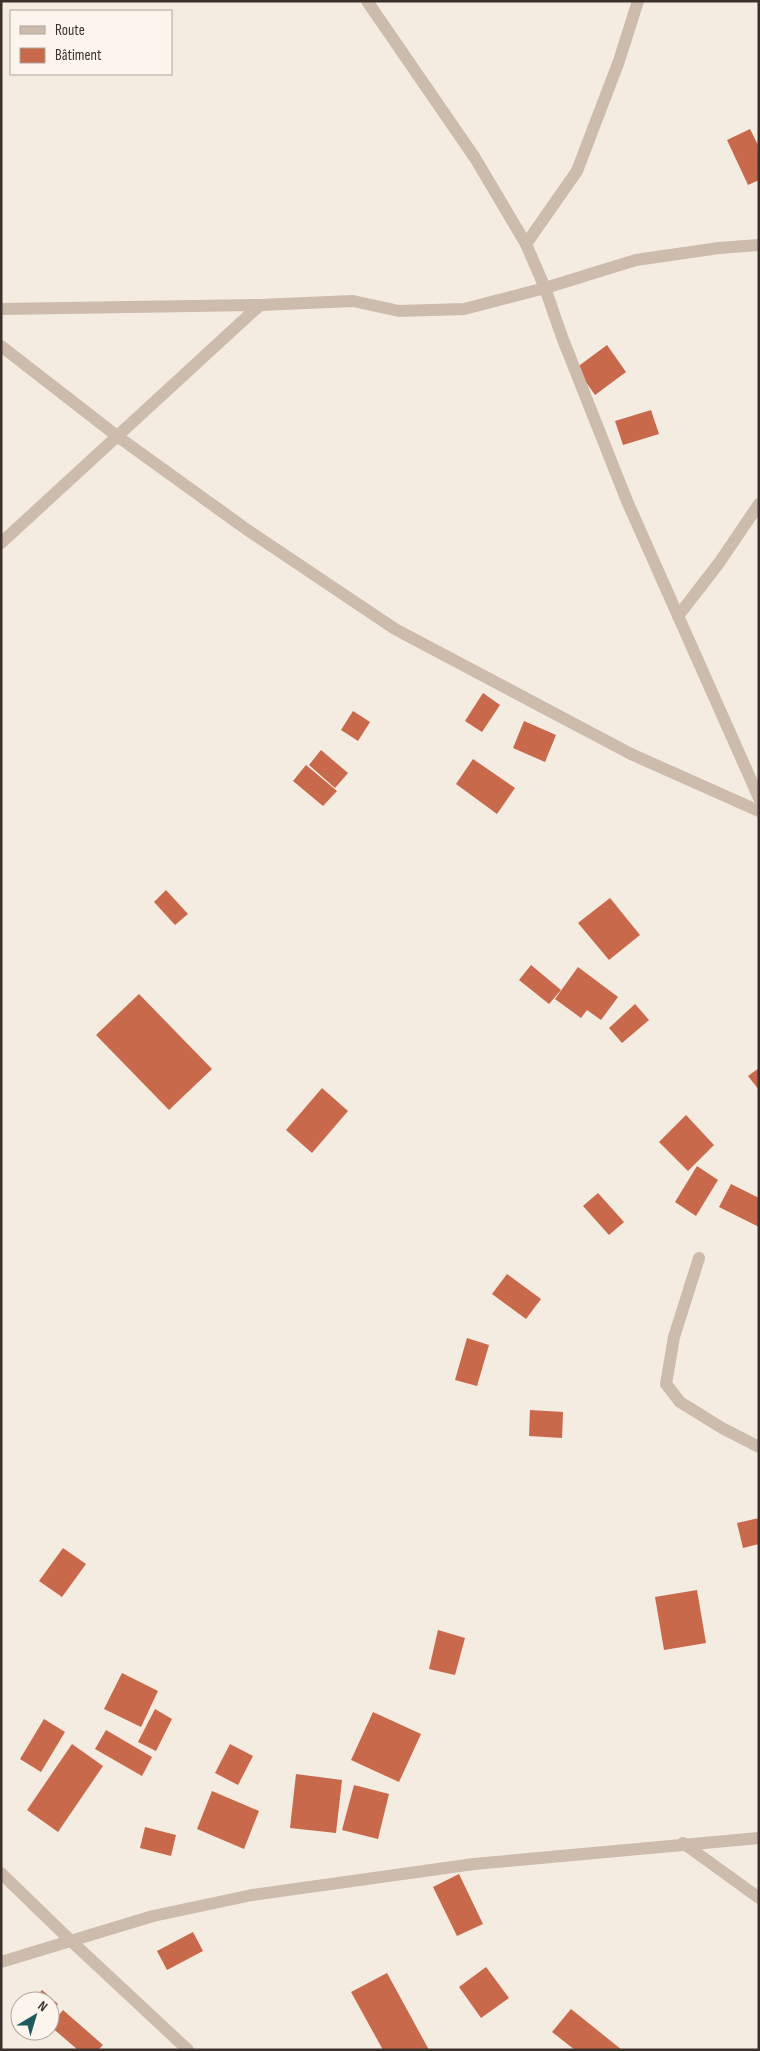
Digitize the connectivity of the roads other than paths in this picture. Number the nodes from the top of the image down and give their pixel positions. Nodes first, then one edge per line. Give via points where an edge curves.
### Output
1 (367, 1) edge
2 (638, 1) edge
3 (526, 244) junction
4 (759, 246) edge
5 (545, 288) junction
6 (260, 305) junction
7 (1, 308) edge
8 (1, 346) edge
9 (117, 436) junction
10 (759, 504) edge
11 (1, 543) edge
12 (678, 616) junction
13 (759, 798) edge
14 (759, 811) edge
15 (700, 1258) dead end
16 (759, 1447) edge
17 (759, 1838) edge
18 (683, 1843) junction
19 (1, 1873) edge
20 (759, 1898) edge
21 (70, 1940) junction
22 (1, 1962) edge
23 (188, 2050) edge

1 - 3 street via 475,158
2 - 3 street via 577,171
3 - 5 street
4 - 5 street via 719,248 636,260
5 - 6 street via 464,309 399,311 352,301
5 - 12 street via 628,501
6 - 7 street
6 - 9 street
8 - 9 street
9 - 11 street
9 - 14 street via 246,529 395,628 631,754
10 - 12 street via 720,563
12 - 13 street
15 - 16 street via 674,1336 666,1384 680,1402
17 - 18 street
18 - 20 street
18 - 21 street via 474,1864 252,1895 154,1916
19 - 21 street
21 - 22 street
21 - 23 street

